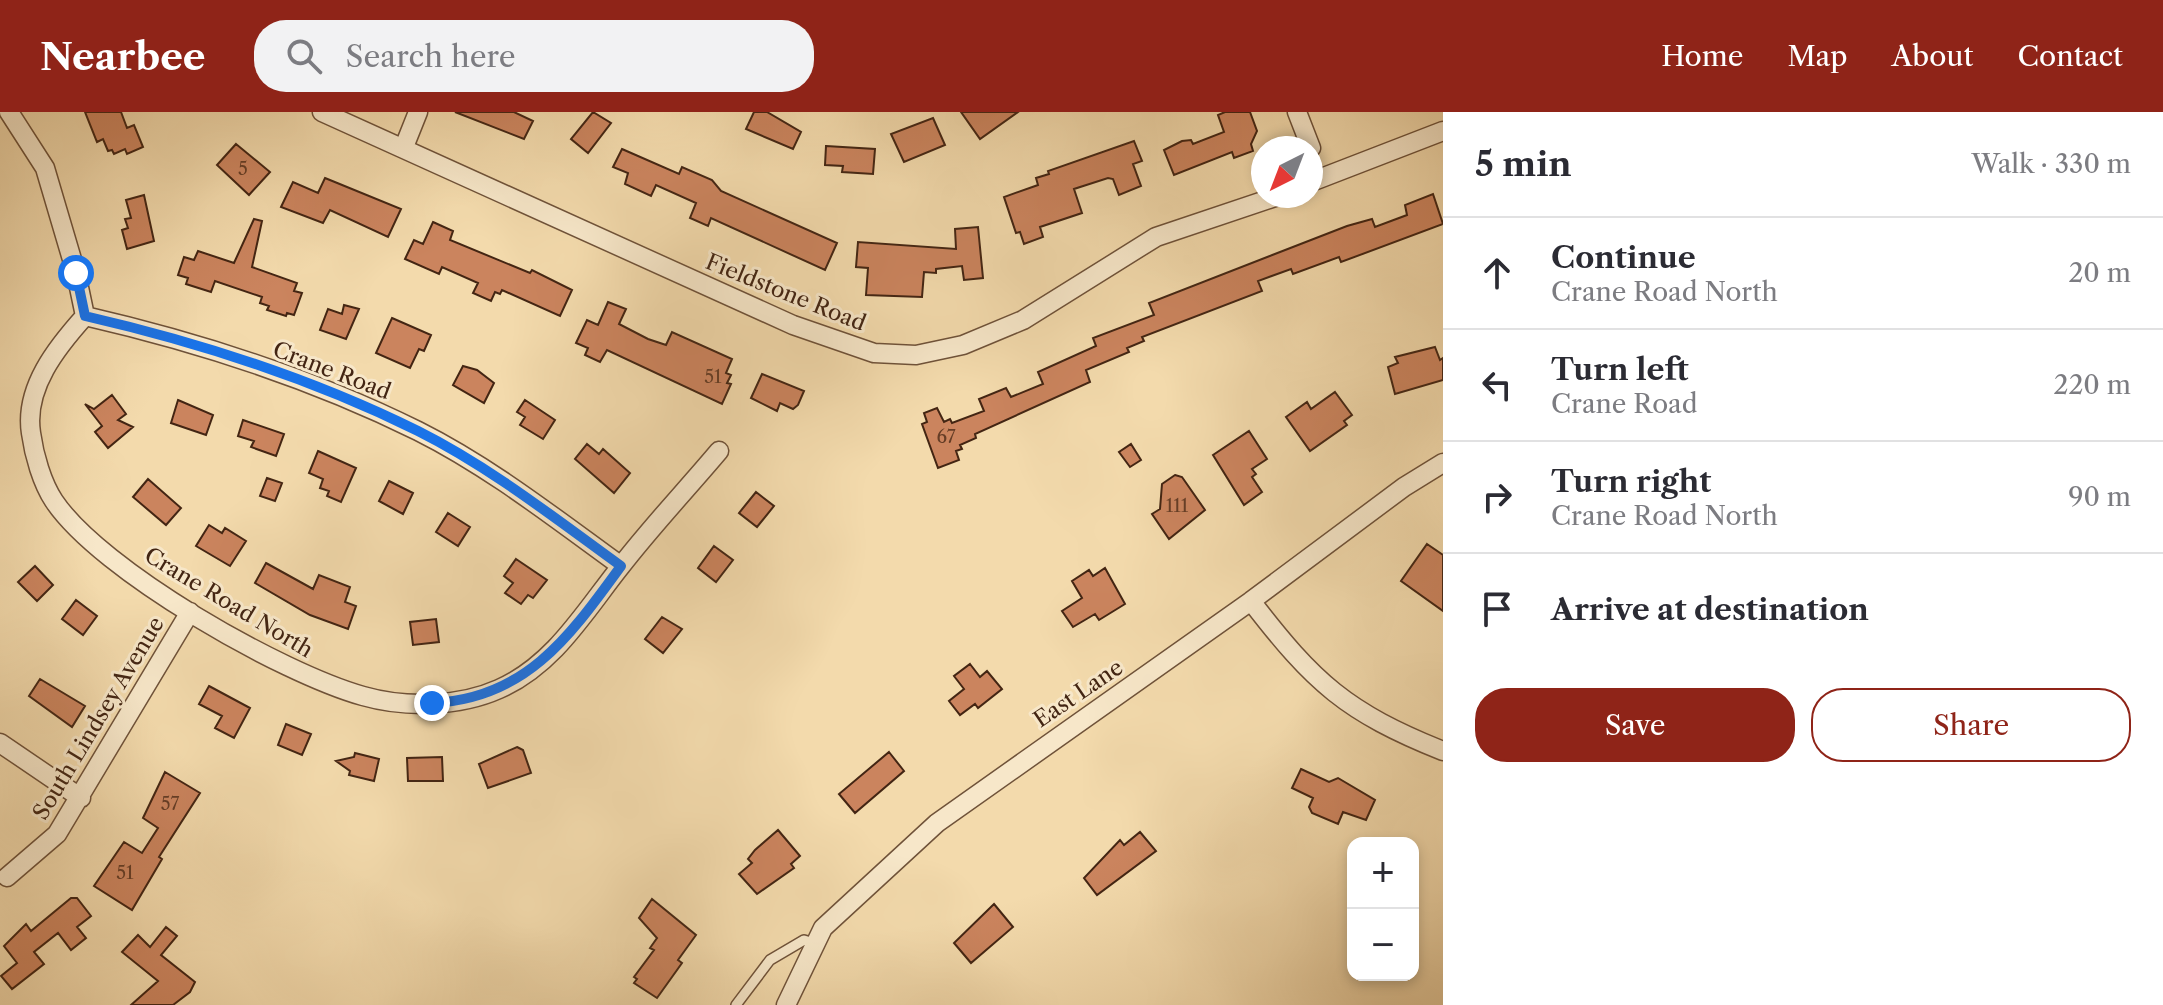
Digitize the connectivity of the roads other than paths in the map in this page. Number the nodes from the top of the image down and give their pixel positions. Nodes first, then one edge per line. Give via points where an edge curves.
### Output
1 (9, 112) edge
2 (322, 112) edge
3 (418, 112) edge
4 (1297, 112) edge
5 (1443, 131) edge
6 (1306, 136) edge
7 (404, 147) junction
8 (1323, 177) edge
9 (1251, 205) edge
10 (85, 316) junction
11 (719, 451) dead end
12 (1443, 463) edge
13 (621, 566) junction
14 (1251, 601) junction
15 (190, 612) junction
16 (0, 743) edge
17 (1443, 751) edge
18 (81, 798) junction
19 (7, 877) dead end
20 (814, 943) junction
21 (736, 1005) edge
22 (786, 1005) edge

1 - 10 street via 45,168
2 - 7 street, Fieldstone Road
3 - 7 street
4 - 6 street
5 - 8 street
7 - 9 street, Fieldstone Road via 793,325 874,353 916,355 963,345 1023,320 1156,237
10 - 13 street, Crane Road via 242,361 420,432
10 - 15 street, Crane Road North via 52,357 36,391 30,431 44,480 53,500 89,539
11 - 13 street, Crane Road North
12 - 14 street, East Lane
13 - 15 street, Crane Road North via 550,654 503,688 456,702 400,702 343,690 291,670
14 - 17 street via 1328,690 1352,708
14 - 20 street, East Lane via 937,823 823,928
15 - 18 street, South Lindsey Avenue
16 - 18 street
18 - 19 street, South Lindsey Avenue via 57,834
20 - 21 lane via 804,940 770,960
20 - 22 street, East Lane

